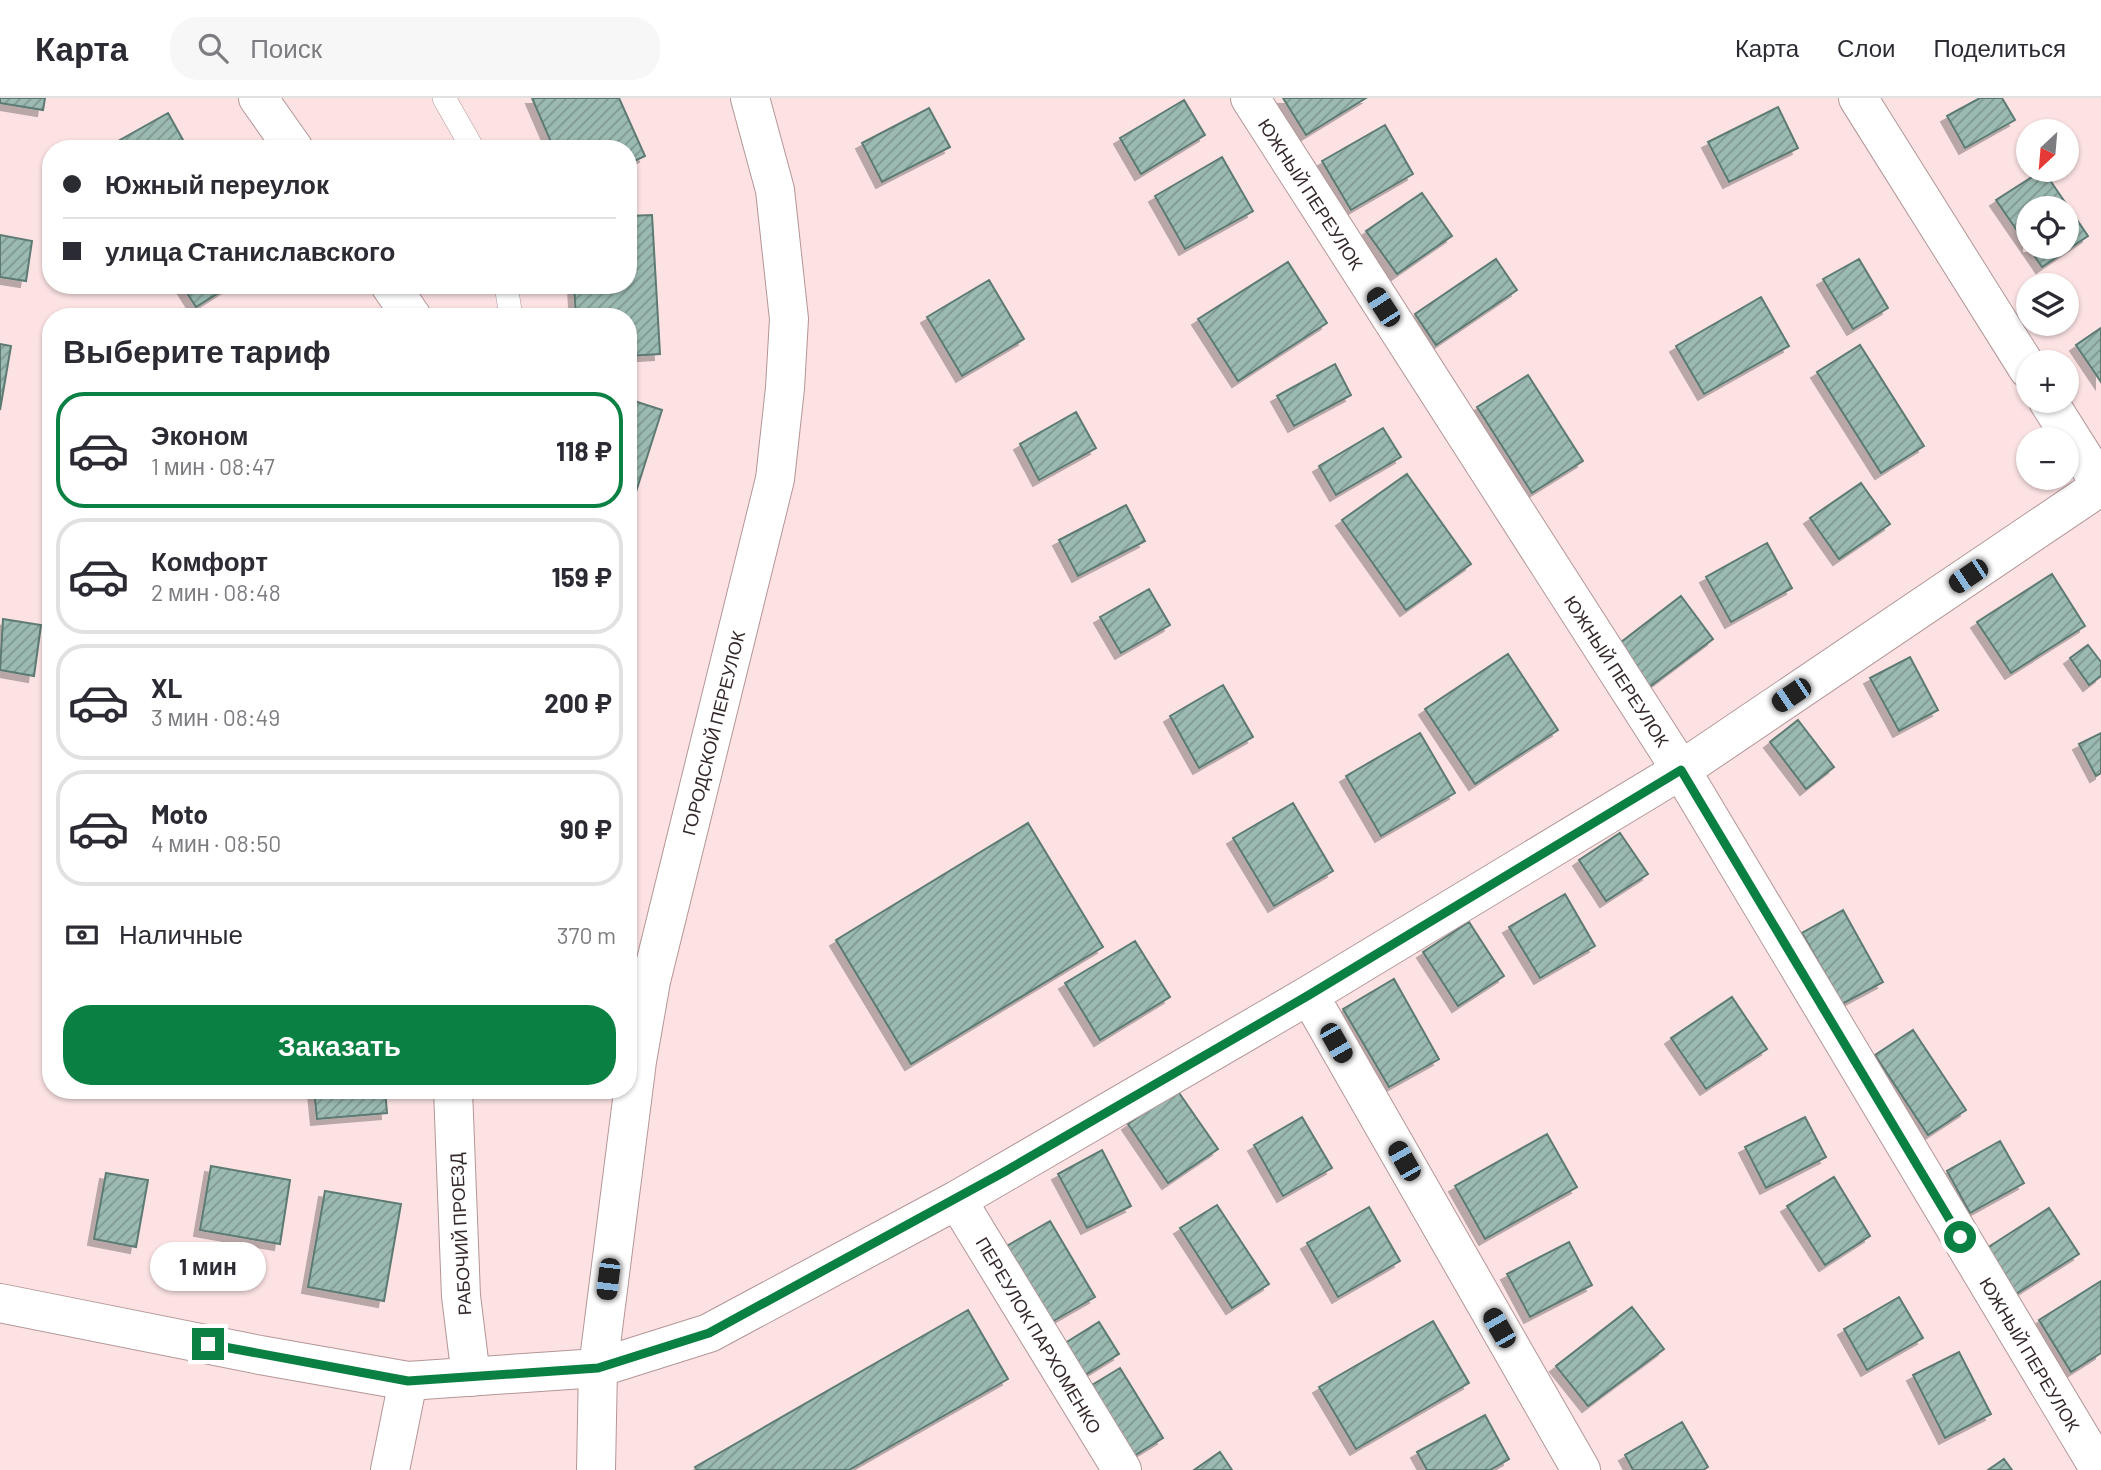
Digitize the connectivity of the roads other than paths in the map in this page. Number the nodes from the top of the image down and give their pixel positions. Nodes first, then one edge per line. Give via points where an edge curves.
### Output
1 (258, 98) edge
2 (444, 98) edge
3 (750, 98) edge
4 (1250, 98) edge
5 (1858, 98) edge
6 (288, 140) edge
7 (468, 140) edge
8 (2016, 350) edge
9 (2055, 413) edge
10 (2101, 486) edge
11 (1681, 770) junction
12 (1309, 995) junction
13 (637, 1061) edge
14 (453, 1099) edge
15 (632, 1099) edge
16 (957, 1199) junction
17 (0, 1303) edge
18 (598, 1368) junction
19 (471, 1377) junction
20 (408, 1381) junction
21 (390, 1470) edge
22 (596, 1470) edge
23 (1122, 1470) edge
24 (1581, 1470) edge
25 (2100, 1470) edge

1 - 6 street
2 - 7 lane
3 - 13 street, ГОРОДСКОЙ ПЕРЕУЛОК via 775,190 789,319 775,479 651,981
4 - 11 street, ЮЖНЫЙ ПЕРЕУЛОК
5 - 8 street
9 - 10 street
10 - 11 street
11 - 12 street
11 - 25 street, ЮЖНЫЙ ПЕРЕУЛОК
12 - 16 street
12 - 24 street
14 - 19 street, РАБОЧИЙ ПРОЕЗД via 461,1296
15 - 18 street, ГОРОДСКОЙ ПЕРЕУЛОК
16 - 18 street via 709,1333
16 - 23 street, ПЕРЕУЛОК ПАРХОМЕНКО
17 - 20 street
18 - 19 street
18 - 22 street, ГОРОДСКОЙ ПЕРЕУЛОК
19 - 20 street
20 - 21 street

